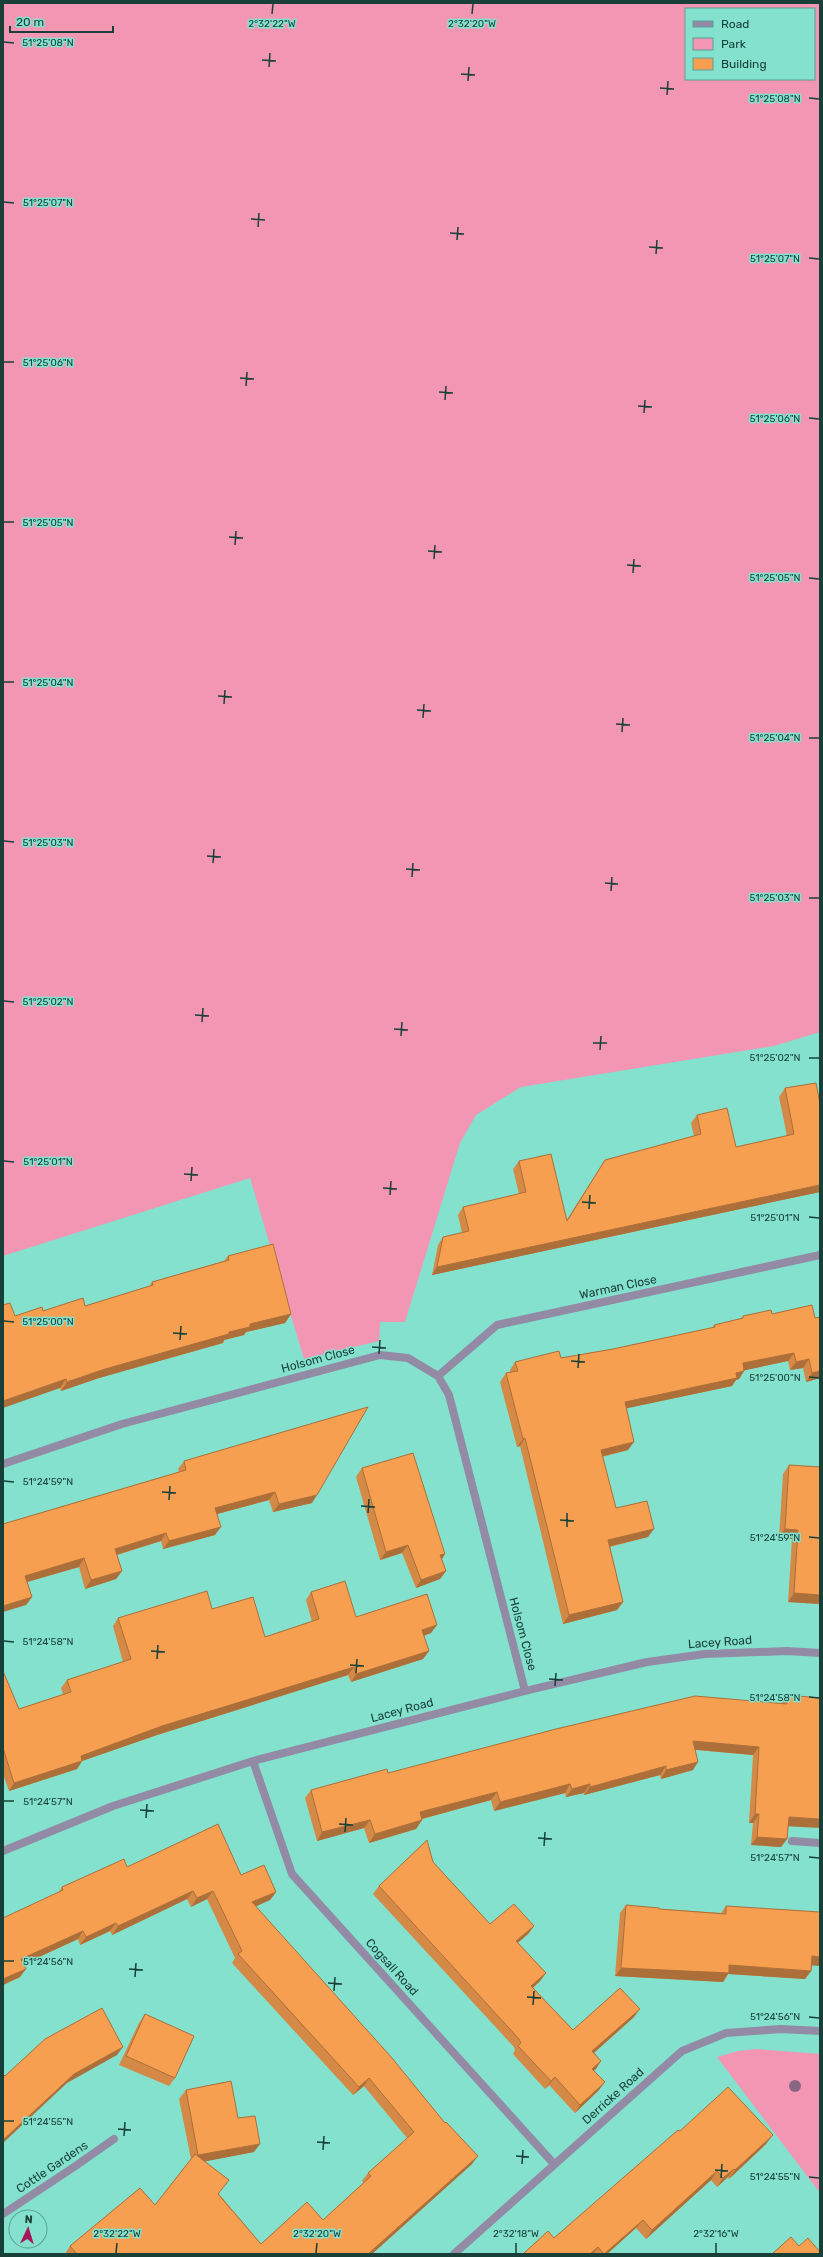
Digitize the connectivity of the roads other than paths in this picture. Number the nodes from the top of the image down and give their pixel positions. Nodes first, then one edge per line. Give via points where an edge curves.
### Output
1 (820, 1255) edge
2 (438, 1376) junction
3 (3, 1464) edge
4 (820, 1653) edge
5 (525, 1691) junction
6 (253, 1761) junction
7 (792, 1841) dead end
8 (820, 1843) edge
9 (3, 1851) edge
10 (820, 2031) edge
11 (114, 2138) dead end
12 (554, 2164) junction
13 (3, 2214) edge
14 (454, 2254) edge

1 - 2 street, Warman Close via 497,1325
2 - 3 street, Holsom Close via 408,1358 380,1355 122,1424
2 - 5 street, Holsom Close via 449,1395
4 - 5 street, Lacey Road via 787,1651 705,1654 647,1662
5 - 6 street, Lacey Road
6 - 9 street, Lacey Road via 113,1806
6 - 12 street, Cogsall Road via 292,1874
7 - 8 street
10 - 12 street, Derricke Road via 781,2029 726,2033 682,2051
11 - 13 street, Cottle Gardens
12 - 14 street, Derricke Road

